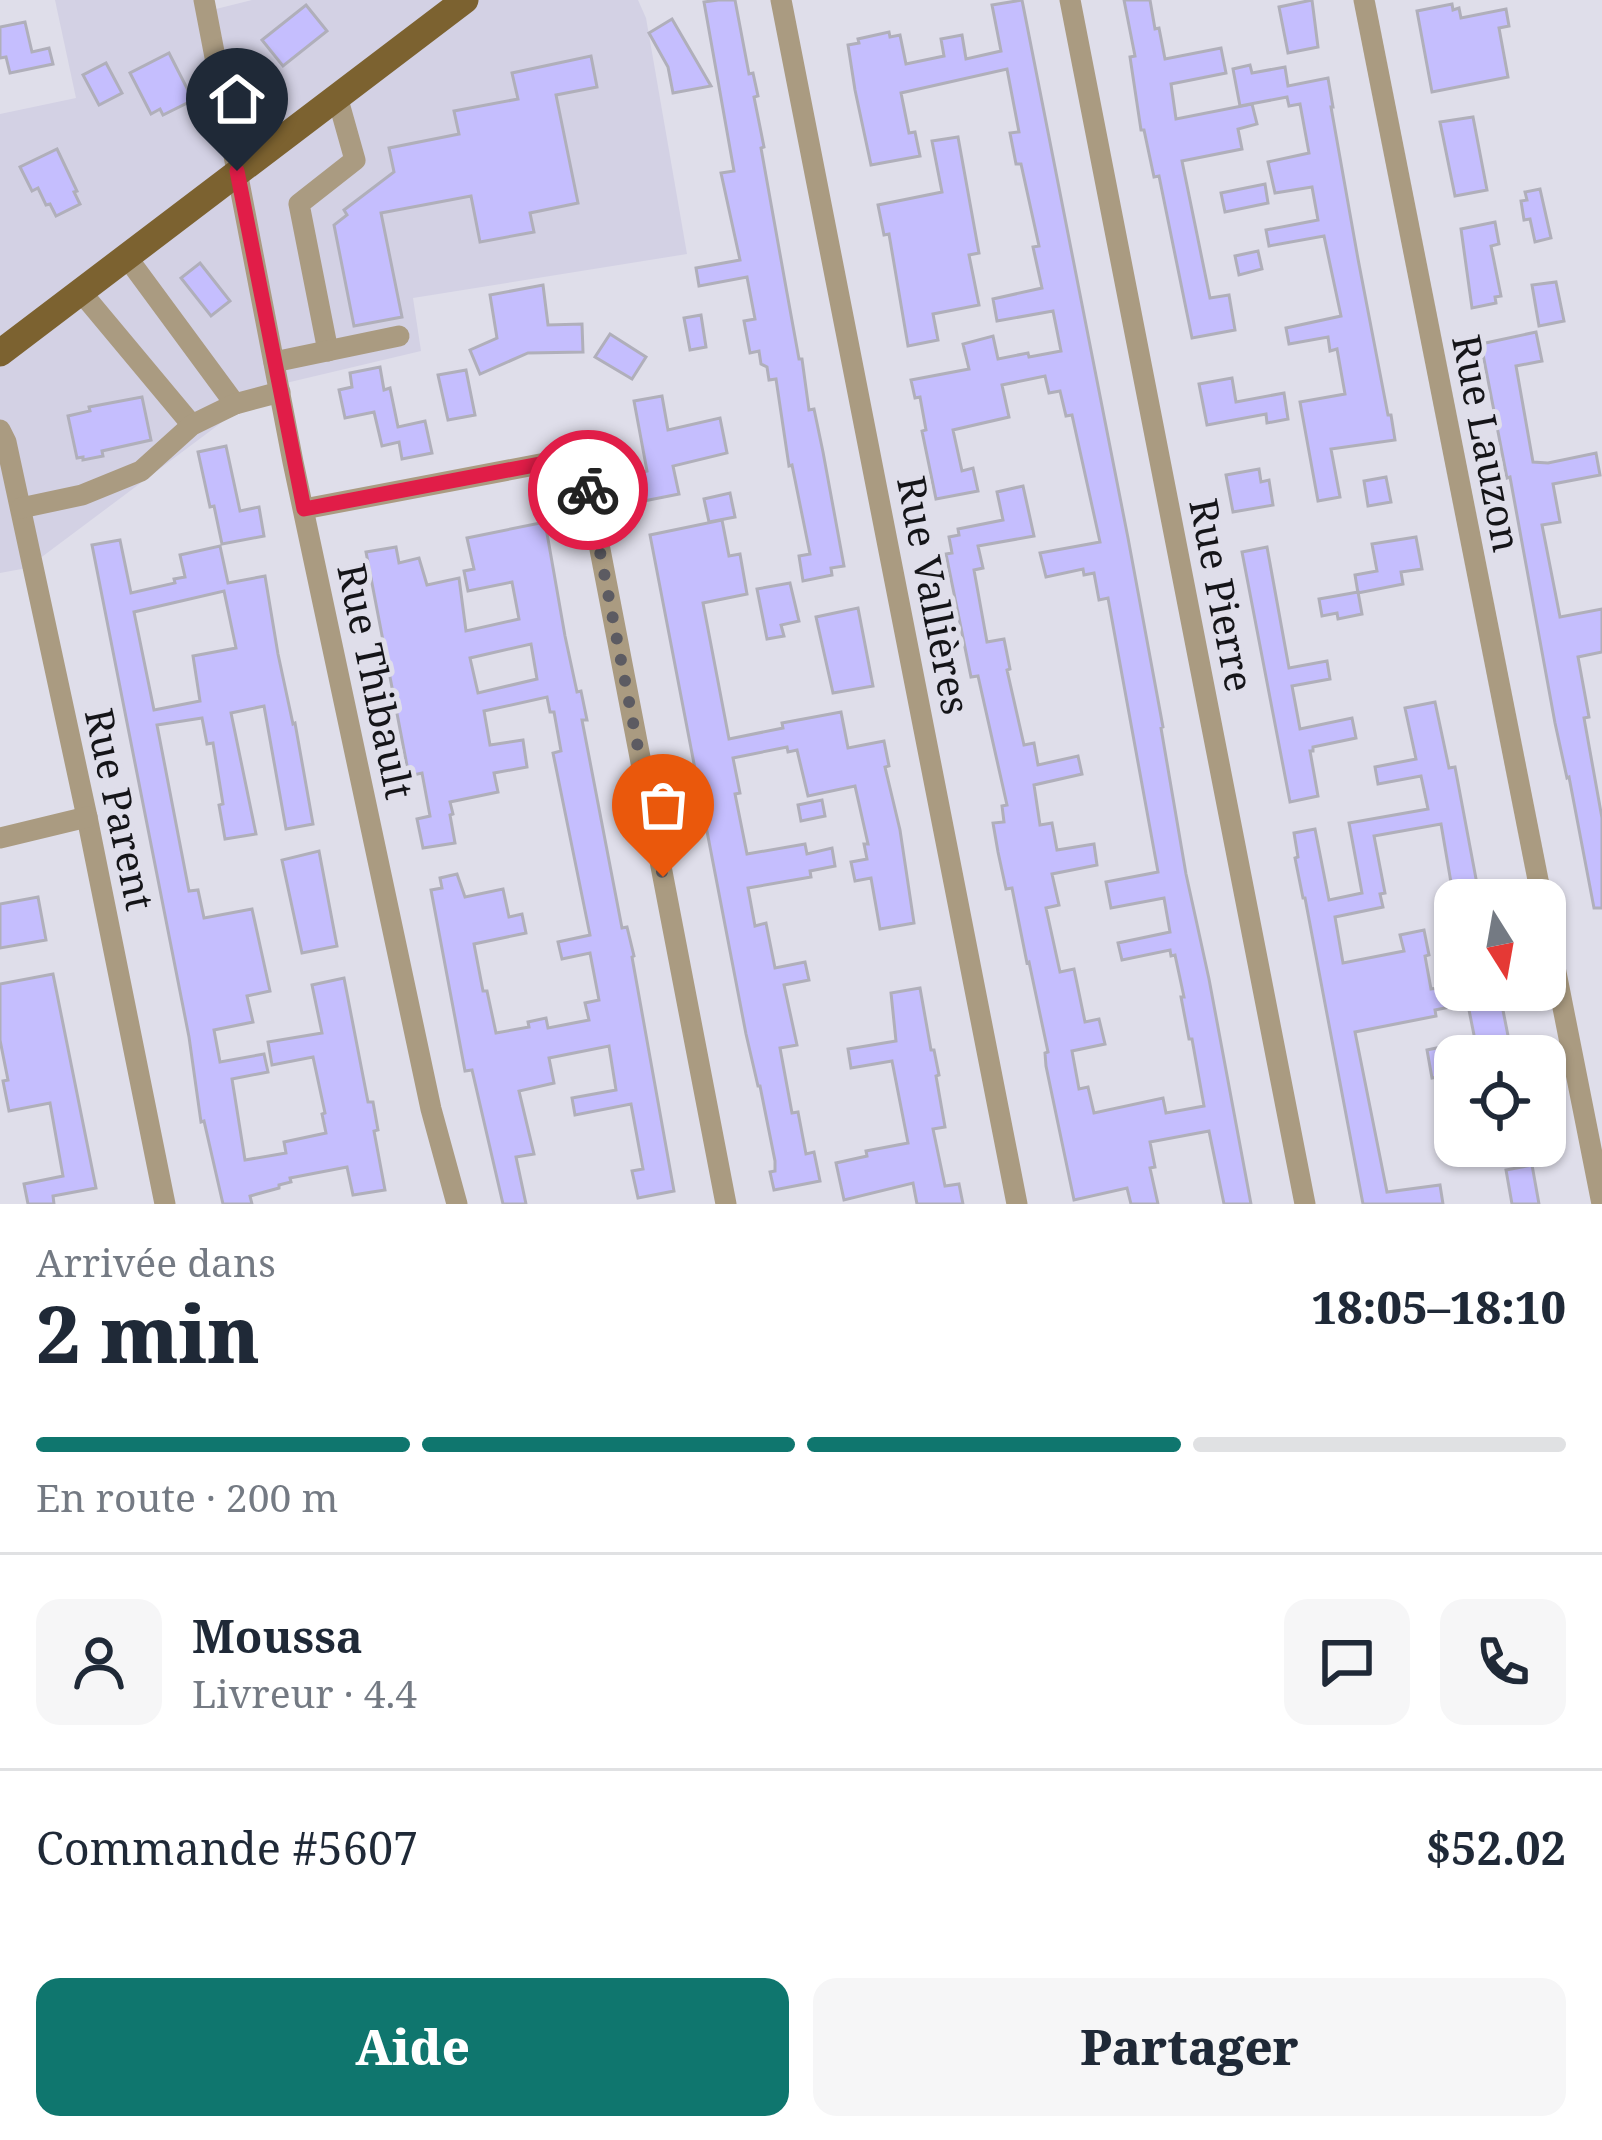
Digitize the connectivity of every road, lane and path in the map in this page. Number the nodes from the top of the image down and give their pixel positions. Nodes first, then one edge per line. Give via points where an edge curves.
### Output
1 (204, 0) edge
2 (465, 0) edge
3 (781, 0) edge
4 (1070, 0) edge
5 (1364, 0) edge
6 (337, 96) junction
7 (237, 171) junction
8 (126, 256) junction
9 (81, 292) junction
10 (399, 336) dead end
11 (328, 351) junction
12 (0, 353) edge
13 (274, 362) junction
14 (280, 392) junction
15 (235, 404) junction
16 (192, 425) junction
17 (0, 430) edge
18 (21, 508) junction
19 (304, 509) junction
20 (87, 818) junction
21 (0, 838) edge
22 (1538, 879) edge
23 (1564, 1011) edge
24 (165, 1204) edge
25 (458, 1204) edge
26 (725, 1204) edge
27 (1017, 1204) edge
28 (1305, 1204) edge
29 (1602, 1204) edge

1 - 7 street, Rue Thibault
2 - 6 main road
3 - 27 street, Rue Vallières
4 - 28 street, Rue Pierre
5 - 22 street, Rue Lauzon
6 - 7 main road
6 - 11 street via 355,160 299,204
7 - 8 main road
7 - 13 street, Rue Thibault
8 - 9 main road
8 - 15 street
9 - 12 main road
9 - 16 street
10 - 11 street
11 - 13 street
13 - 14 street, Rue Thibault
14 - 15 street
14 - 19 street, Rue Thibault
15 - 16 street
16 - 18 street via 141,471
17 - 18 street, Rue Parent
18 - 20 street, Rue Parent
19 - 25 street, Rue Thibault
19 - 26 street via 582,456
20 - 21 street
20 - 24 street, Rue Parent
23 - 29 street

